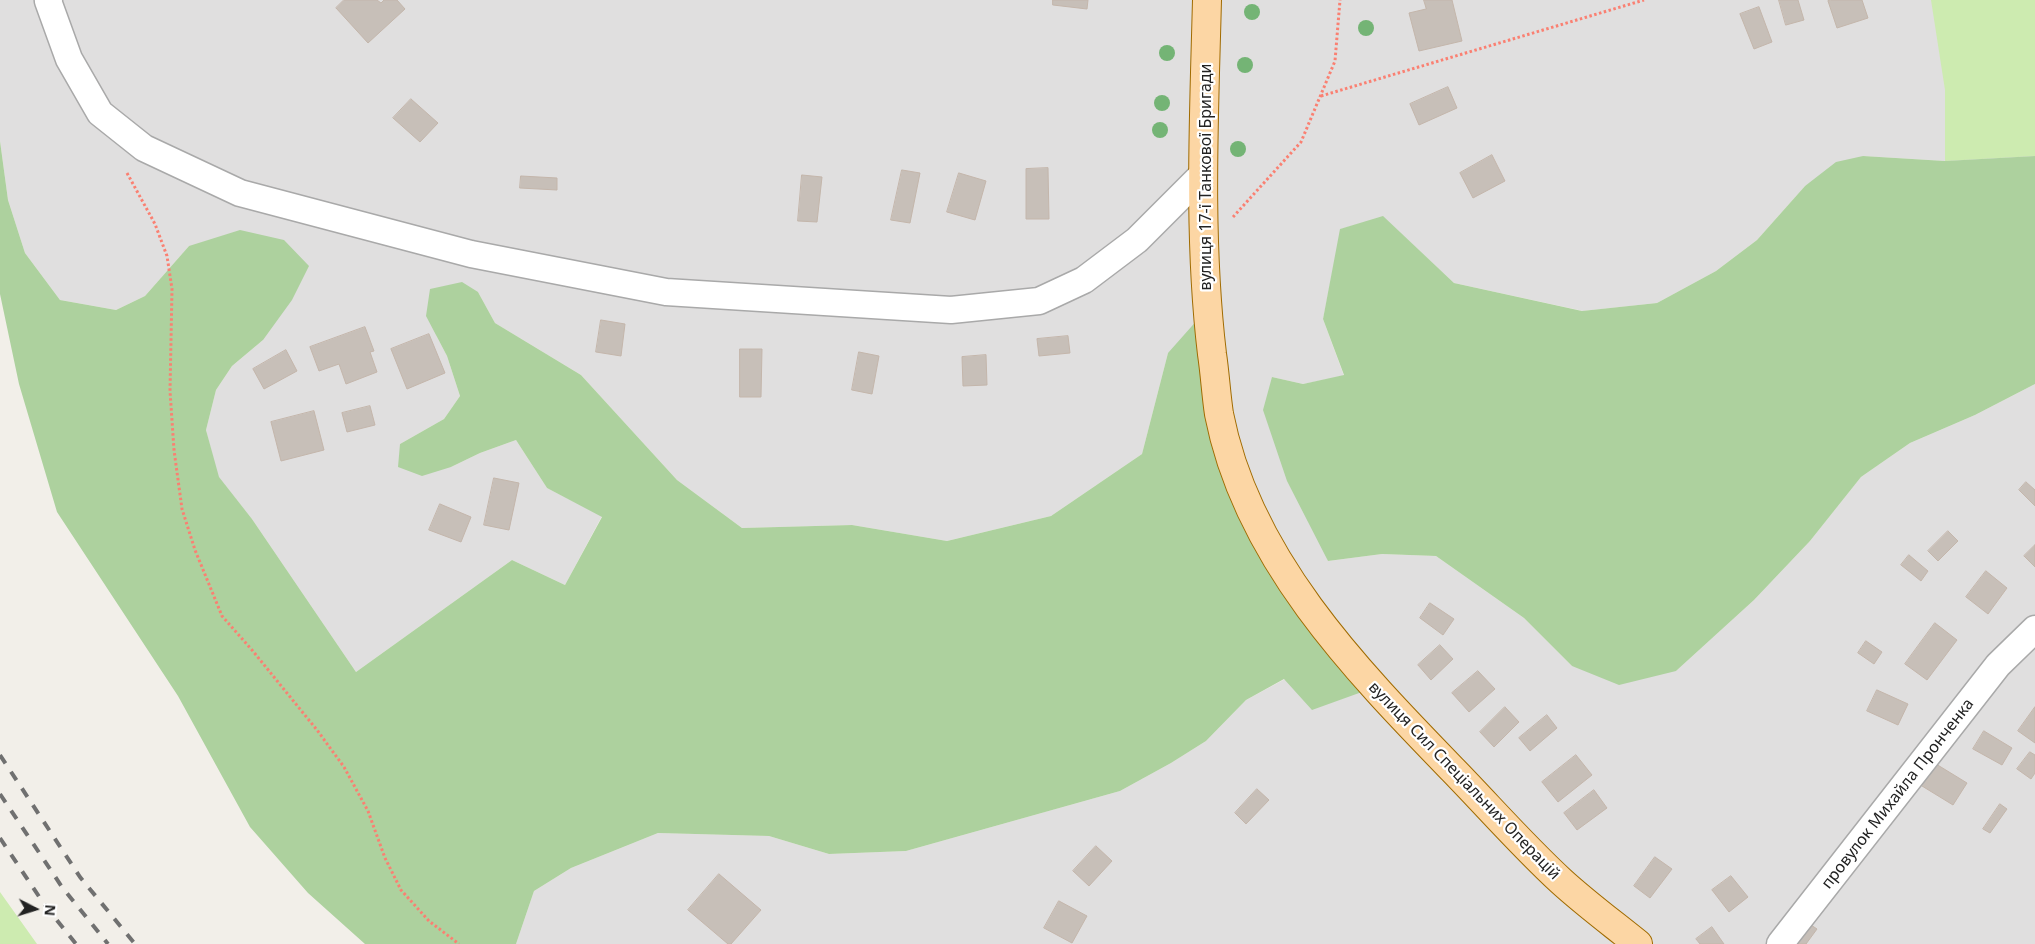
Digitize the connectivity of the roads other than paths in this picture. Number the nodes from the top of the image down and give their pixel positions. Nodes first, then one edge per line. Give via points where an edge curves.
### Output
1 (48, 0) edge
2 (1207, 0) edge
3 (1203, 174) junction
4 (1306, 602) joint
5 (2029, 643) edge
6 (1638, 944) edge
7 (1780, 944) edge

1 - 3 street via 69,59 100,114 144,148 240,193 471,254 666,292 951,310 1039,302 1084,280 1137,240
2 - 3 main road, вулиця 17-ї Танкової Бригади
3 - 4 main road, вулиця 17-ї Танкової Бригади via 1207,309 1219,414 1232,462 1250,508 1274,555
4 - 6 main road, вулиця Сил Спеціальних Операцій via 1373,688 1554,874
5 - 7 street, провулок Михайла Пронченка via 1998,665

